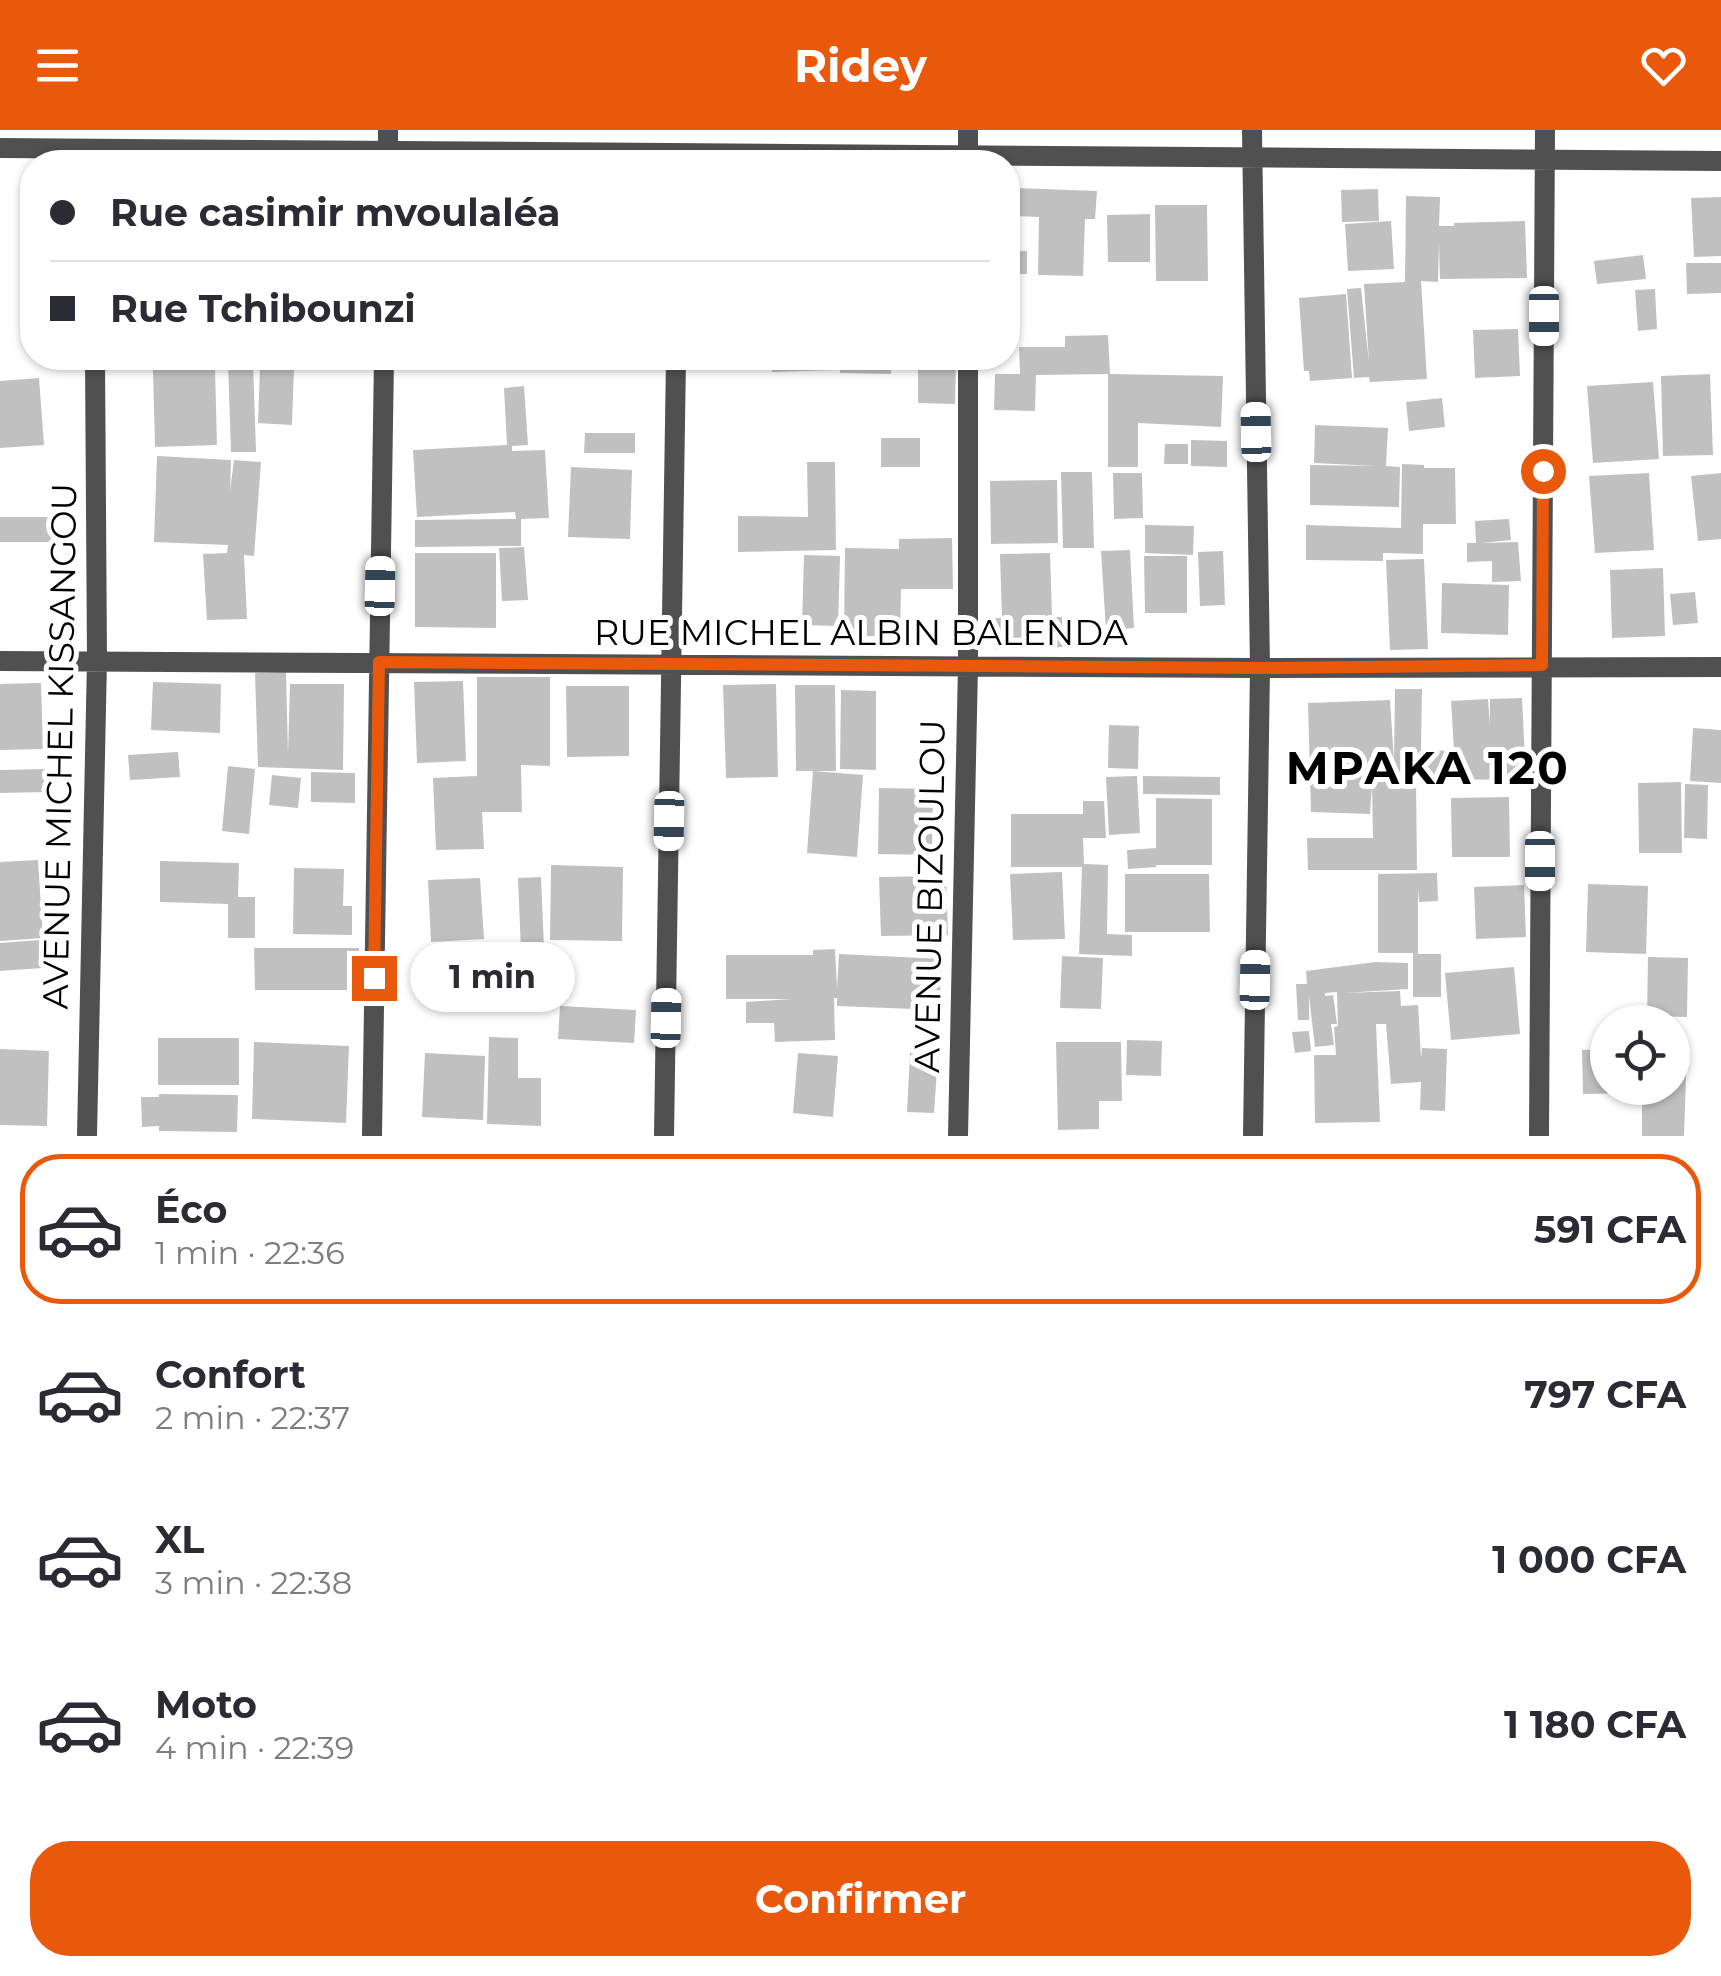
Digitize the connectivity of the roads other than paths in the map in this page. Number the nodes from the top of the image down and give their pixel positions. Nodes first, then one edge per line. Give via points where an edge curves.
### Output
1 (1252, 130) edge
2 (1545, 130) edge
3 (94, 147) edge
4 (0, 148) edge
5 (182, 150) edge
6 (1252, 158) junction
7 (1020, 159) edge
8 (1544, 160) junction
9 (1721, 161) edge
10 (95, 370) edge
11 (384, 370) edge
12 (676, 370) edge
13 (968, 370) edge
14 (0, 660) edge
15 (97, 660) junction
16 (379, 662) junction
17 (672, 664) junction
18 (1542, 665) junction
19 (968, 666) junction
20 (1721, 666) edge
21 (1260, 668) junction
22 (87, 1136) edge
23 (372, 1136) edge
24 (664, 1136) edge
25 (958, 1136) edge
26 (1253, 1136) edge
27 (1538, 1136) edge

1 - 6 street
2 - 8 street
3 - 4 street
3 - 5 street
6 - 7 street
6 - 8 street
6 - 21 street
8 - 9 street
8 - 18 street
10 - 15 street, AVENUE MICHEL KISSANGOU
11 - 16 street
12 - 17 street
13 - 19 street, AVENUE BIZOULOU
14 - 15 street, RUE MICHEL ALBIN BALENDA
15 - 16 street, RUE MICHEL ALBIN BALENDA
15 - 22 street, AVENUE MICHEL KISSANGOU
16 - 17 street, RUE MICHEL ALBIN BALENDA
16 - 23 street
17 - 19 street, RUE MICHEL ALBIN BALENDA
17 - 24 street
18 - 20 street, RUE MICHEL ALBIN BALENDA
18 - 21 street, RUE MICHEL ALBIN BALENDA
18 - 27 street
19 - 21 street, RUE MICHEL ALBIN BALENDA
19 - 25 street, AVENUE BIZOULOU
21 - 26 street

